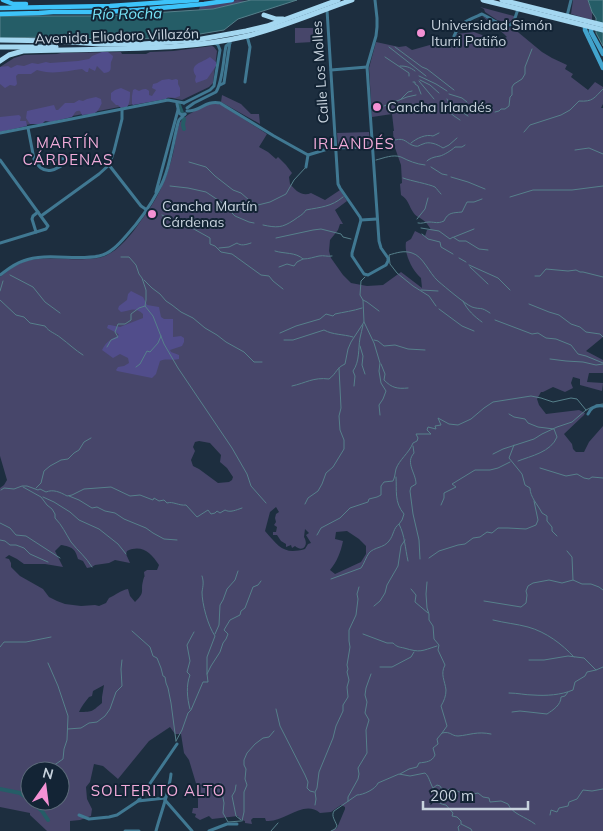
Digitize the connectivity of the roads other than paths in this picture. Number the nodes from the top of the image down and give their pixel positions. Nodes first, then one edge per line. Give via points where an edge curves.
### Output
1 (3, 0) edge
2 (48, 0) edge
3 (196, 0) edge
4 (232, 0) edge
5 (338, 0) edge
6 (352, 0) edge
7 (375, 0) edge
8 (483, 0) edge
9 (502, 0) edge
10 (571, 0) edge
11 (20, 2) edge
12 (165, 2) edge
13 (47, 7) junction
14 (327, 9) junction
15 (518, 9) junction
16 (0, 10) edge
17 (264, 14) dead end
18 (568, 16) junction
19 (291, 18) junction
20 (603, 25) edge
21 (591, 26) junction
22 (603, 30) edge
23 (247, 36) junction
24 (454, 36) dead end
25 (231, 41) junction
26 (214, 42) junction
27 (0, 44) edge
28 (100, 44) junction
29 (84, 50) junction
30 (603, 54) edge
31 (0, 60) edge
32 (367, 67) junction
33 (603, 68) edge
34 (331, 70) junction
35 (245, 82) dead end
36 (177, 103) junction
37 (184, 103) junction
38 (122, 110) junction
39 (178, 110) junction
40 (186, 111) junction
41 (28, 128) junction
42 (0, 133) edge
43 (372, 147) junction
44 (336, 148) junction
45 (308, 155) junction
46 (0, 160) edge
47 (36, 164) junction
48 (108, 165) junction
49 (306, 167) dead end
50 (156, 193) junction
51 (147, 210) junction
52 (38, 212) junction
53 (41, 216) junction
54 (377, 219) junction
55 (361, 220) junction
56 (36, 232) junction
57 (0, 243) edge
58 (0, 275) edge
59 (603, 406) edge
60 (588, 414) dead end
61 (177, 744) dead end
62 (171, 774) dead end
63 (165, 799) junction
64 (138, 801) junction
65 (79, 815) dead end
66 (237, 824) dead end
67 (125, 831) edge
68 (139, 831) edge
69 (156, 831) edge
70 (192, 831) edge
71 (208, 831) edge

1 - 11 main road via 9,4
2 - 13 street
3 - 12 main road
4 - 16 main road via 106,12
5 - 19 highway, Avenida Eliodoro Villazón
6 - 14 highway, Avenida Eliodoro Villazón
7 - 32 street via 376,36
8 - 15 highway
9 - 18 highway
10 - 18 street
11 - 13 main road
12 - 13 main road
13 - 16 main road
14 - 23 highway, Avenida Eliodoro Villazón
14 - 34 street, Calle Los Molles
15 - 21 highway
15 - 24 street via 510,25 503,25 482,14 465,22
17 - 19 highway via 276,19
18 - 21 highway
19 - 28 highway, Avenida Eliodoro Villazón via 246,31 196,40
20 - 21 highway
21 - 22 highway
21 - 30 street
21 - 33 street via 585,30
23 - 25 highway, Avenida Eliodoro Villazón
23 - 35 street via 250,47
25 - 26 highway, Avenida Eliodoro Villazón
25 - 40 street via 224,83
26 - 29 highway, Avenida Eliodoro Villazón
26 - 37 street via 220,50 216,82 213,88
27 - 28 highway
27 - 28 highway via 8,40
27 - 29 highway
29 - 31 highway, Avenida Eliodoro Villazón via 23,51
32 - 34 street
32 - 43 street
34 - 44 street, Calle Los Molles
36 - 37 street
36 - 38 street via 168,100
36 - 39 street
37 - 40 street
38 - 41 street
38 - 48 street
39 - 40 street via 180,114
39 - 50 street
40 - 45 street via 210,102 220,103
40 - 50 street via 179,120 169,161
41 - 42 street
41 - 47 street
43 - 44 street
43 - 54 street
44 - 45 street
44 - 55 street, Calle Los Molles via 338,184
45 - 49 street
46 - 52 street
47 - 47 street via 53,171 71,159 70,157
48 - 51 street
48 - 53 street
50 - 51 street
51 - 58 street via 124,239 104,254 29,259
52 - 53 street
52 - 56 street via 32,218
53 - 56 street via 48,227
54 - 55 street
54 - 55 street via 379,241 388,261 368,275 352,256
56 - 57 street
59 - 60 street via 593,407
61 - 64 street
62 - 63 street
63 - 64 street
63 - 69 street
63 - 70 street
64 - 65 street via 109,817 89,819
66 - 71 street
67 - 68 street

